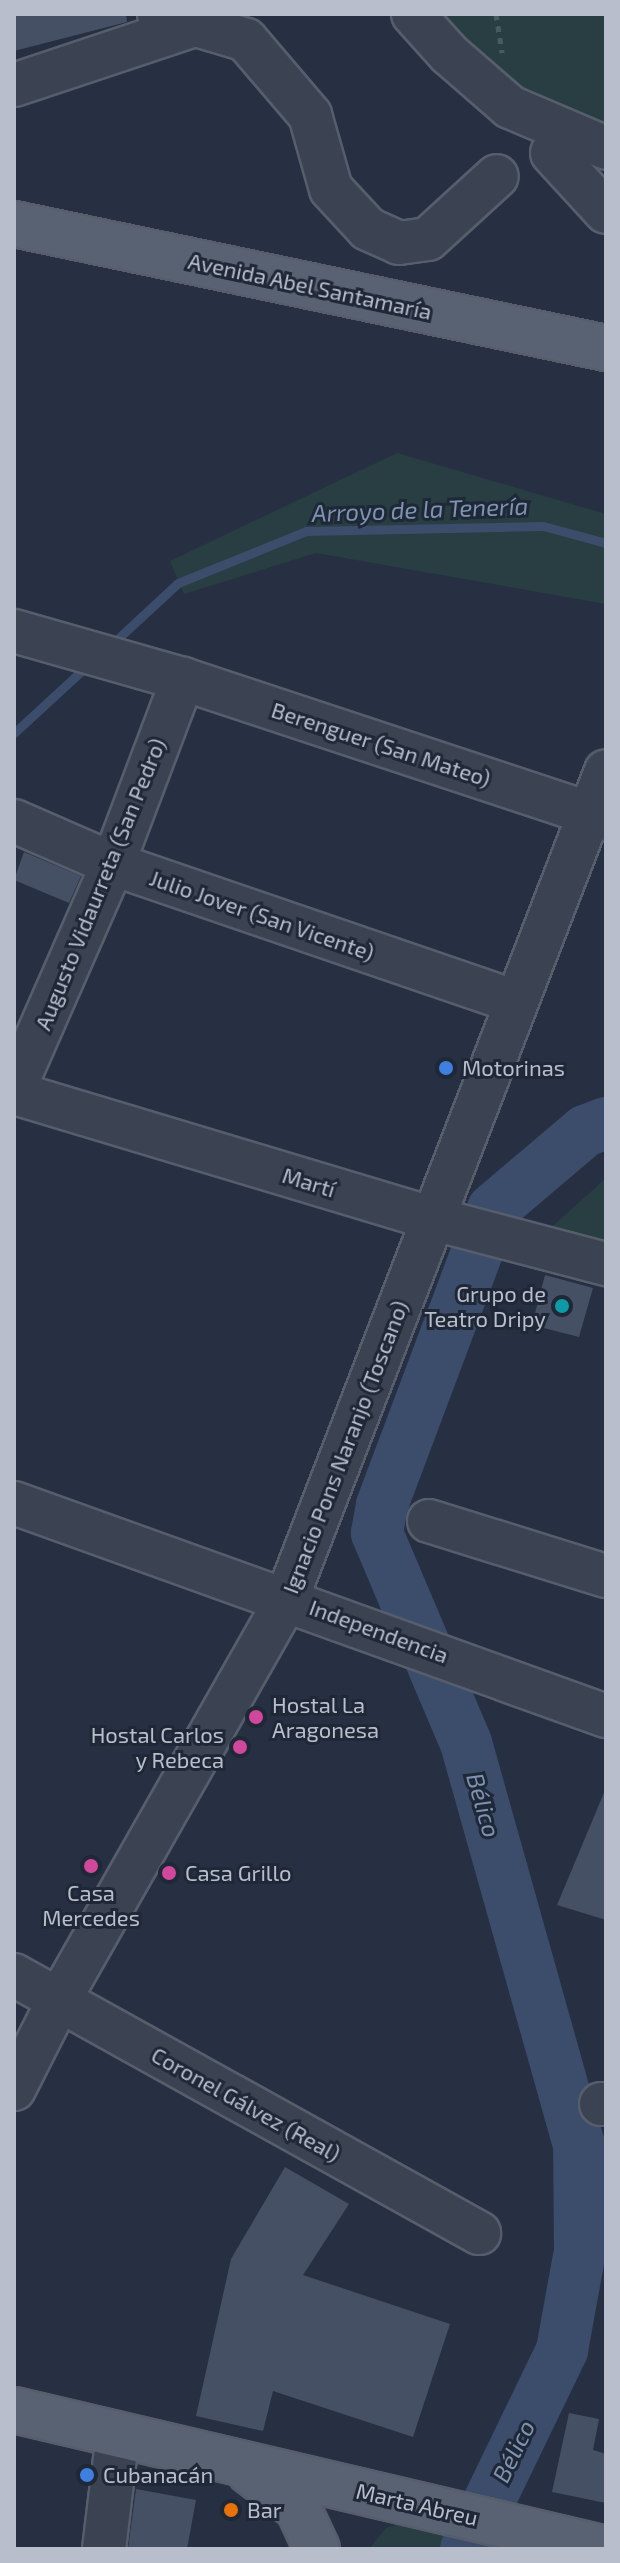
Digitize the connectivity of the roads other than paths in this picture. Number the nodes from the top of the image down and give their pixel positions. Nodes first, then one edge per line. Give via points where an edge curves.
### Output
1 (413, 14) edge
2 (184, 18) edge
3 (14, 85) edge
4 (606, 148) edge
5 (552, 153) dead end
6 (497, 176) dead end
7 (606, 212) edge
8 (14, 224) edge
9 (606, 348) edge
10 (14, 631) edge
11 (169, 675) junction
12 (606, 771) edge
13 (598, 816) edge
14 (14, 821) edge
15 (113, 864) junction
16 (514, 1001) junction
17 (14, 1091) edge
18 (444, 1222) junction
19 (606, 1264) edge
20 (14, 1503) edge
21 (429, 1521) dead end
22 (606, 1576) edge
23 (296, 1601) junction
24 (606, 1716) edge
25 (14, 1975) edge
26 (59, 2000) junction
27 (14, 2089) edge
28 (479, 2233) dead end
29 (14, 2410) edge
30 (118, 2434) junction
31 (227, 2460) junction
32 (594, 2546) edge
33 (104, 2549) edge
34 (317, 2549) edge

1 - 4 street via 510,107
2 - 3 street
2 - 6 street via 246,40 310,115 331,189 368,229 399,243 428,239
5 - 7 street
8 - 9 main road, Avenida Abel Santamaría
10 - 11 street, Berenguer (San Mateo)
11 - 13 street, Berenguer (San Mateo)
11 - 15 street, Augusto Vidaurreta (San Pedro)
12 - 13 street, Ignacio Pons Naranjo (Toscano)
13 - 16 street, Ignacio Pons Naranjo (Toscano)
14 - 15 street, Julio Jover (San Vicente)
15 - 16 street, Julio Jover (San Vicente)
15 - 17 street, Augusto Vidaurreta (San Pedro)
16 - 18 street, Ignacio Pons Naranjo (Toscano)
17 - 18 street, Martí
18 - 19 street, Martí
18 - 23 street, Ignacio Pons Naranjo (Toscano)
20 - 23 street, Independencia
21 - 22 street
23 - 24 street, Independencia
23 - 26 street, Ignacio Pons Naranjo (Toscano)
25 - 26 street, Coronel Gálvez (Real)
26 - 27 street, Ignacio Pons Naranjo (Toscano)
26 - 28 street, Coronel Gálvez (Real)
29 - 30 main road
30 - 31 main road
30 - 33 street
31 - 32 main road, Marta Abreu
31 - 34 main road via 275,2486 298,2508

